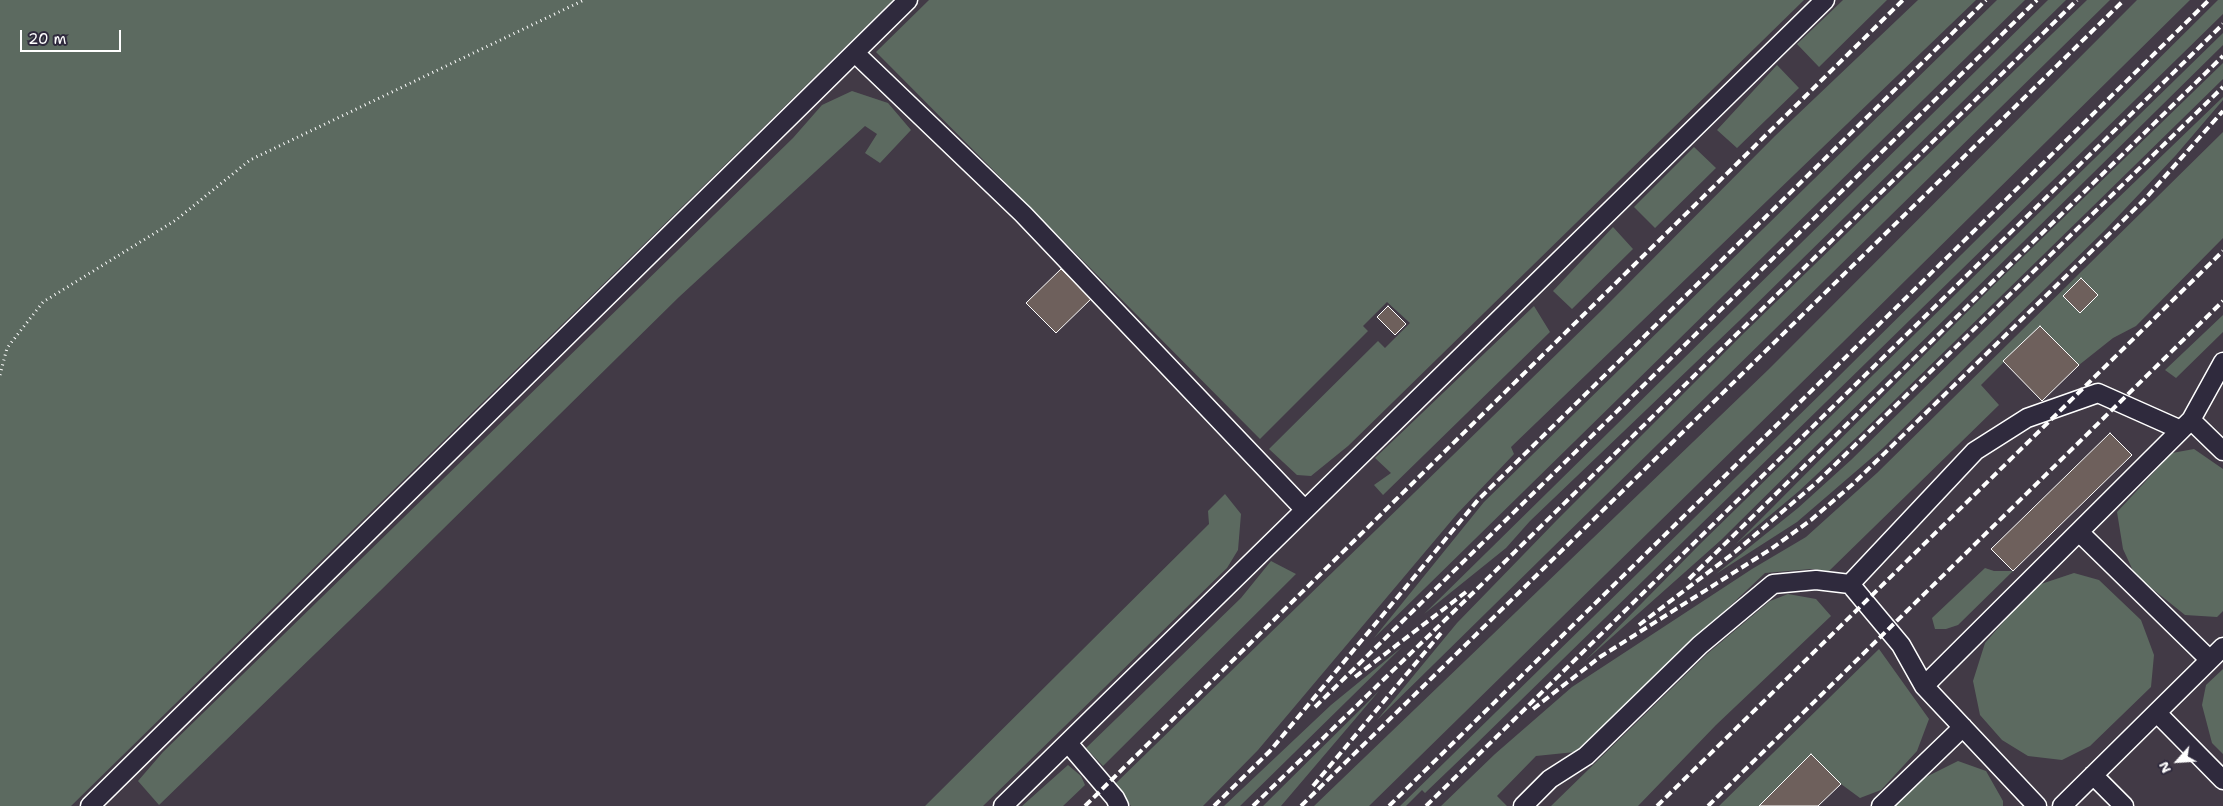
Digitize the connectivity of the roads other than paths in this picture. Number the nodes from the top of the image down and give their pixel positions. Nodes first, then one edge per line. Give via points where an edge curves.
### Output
1 (908, 0) edge
2 (1825, 0) edge
3 (855, 53) junction
4 (2223, 362) edge
5 (2186, 425) junction
6 (2223, 451) edge
7 (1305, 510) junction
8 (2079, 532) junction
9 (1850, 584) junction
10 (2223, 647) edge
11 (2210, 660) junction
12 (1924, 686) junction
13 (2157, 713) junction
14 (1963, 727) junction
15 (1068, 743) junction
16 (2093, 775) junction
17 (2223, 780) edge
18 (90, 806) edge
19 (1004, 806) edge
20 (1119, 806) edge
21 (1523, 806) edge
22 (1880, 806) edge
23 (2037, 806) edge
24 (2062, 806) edge
25 (2124, 806) edge

1 - 3 lane
2 - 7 lane
3 - 7 lane via 1023,214
3 - 18 lane
4 - 5 lane
5 - 6 lane
5 - 8 lane
5 - 9 lane via 2098,393 2027,418 1975,451
7 - 15 lane
8 - 11 lane
8 - 12 lane
9 - 12 lane via 1901,645
9 - 21 lane via 1816,580 1773,584 1700,645 1586,756 1550,780
10 - 11 lane
11 - 13 lane
12 - 14 lane
13 - 16 lane
13 - 17 lane
14 - 22 lane
14 - 23 lane
15 - 19 lane
15 - 20 lane
16 - 24 lane
16 - 25 lane

